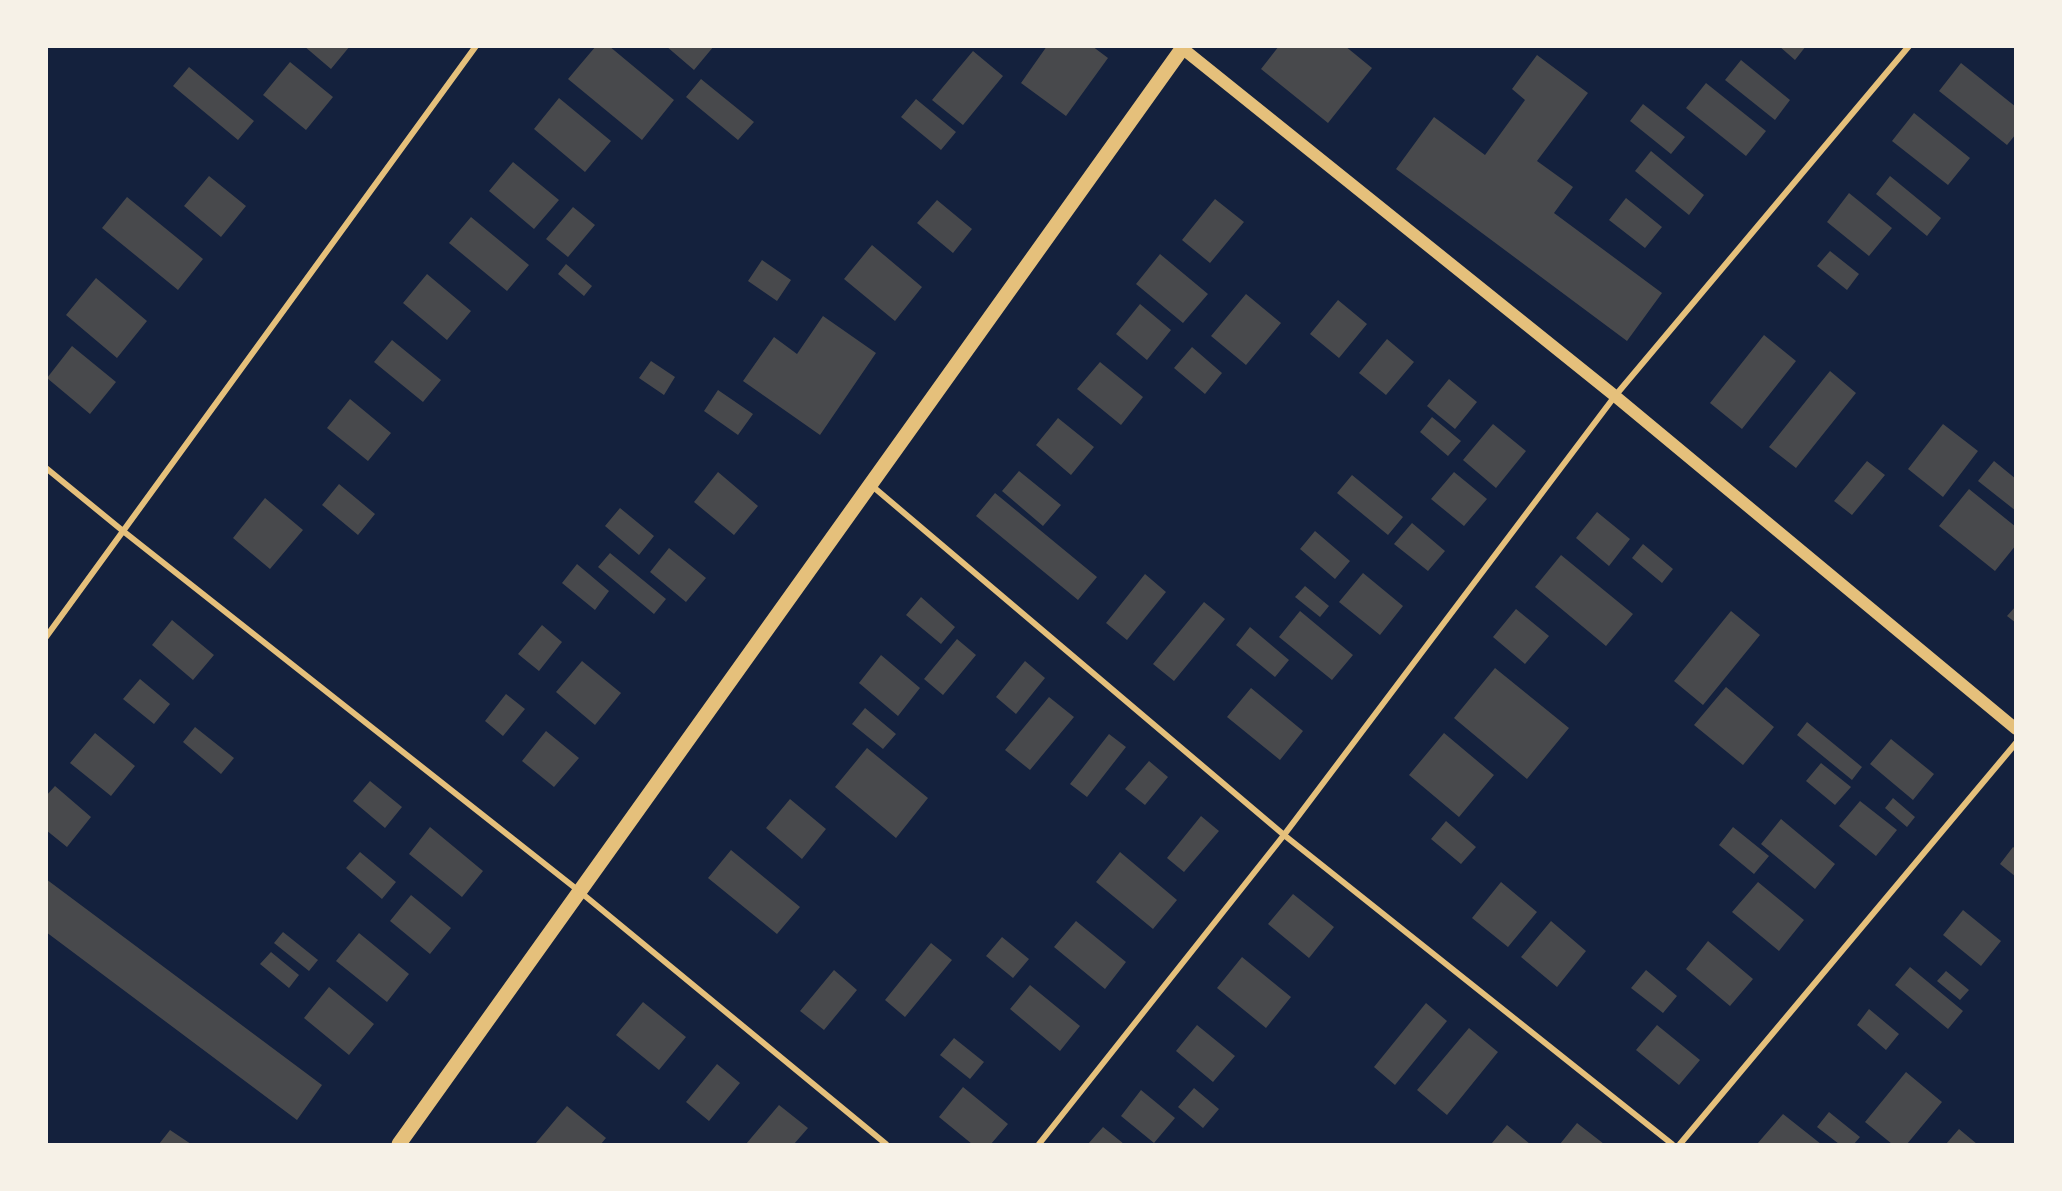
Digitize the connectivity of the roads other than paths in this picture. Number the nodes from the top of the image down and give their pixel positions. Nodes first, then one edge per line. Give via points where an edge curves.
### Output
1 (476, 46) edge
2 (1909, 46) edge
3 (1182, 47) edge
4 (1616, 396) junction
5 (46, 468) edge
6 (871, 485) junction
7 (123, 531) junction
8 (46, 637) edge
9 (2016, 729) edge
10 (2016, 743) edge
11 (1284, 835) junction
12 (579, 891) junction
13 (399, 1144) edge
14 (886, 1144) edge
15 (1039, 1144) edge
16 (1672, 1144) edge
17 (1680, 1144) edge

1 - 7 street
2 - 4 street
3 - 4 main road
3 - 6 main road
4 - 9 main road
4 - 11 street
5 - 7 street
6 - 11 street
6 - 12 main road
7 - 8 street
7 - 12 street
10 - 17 street
11 - 15 street
11 - 16 street
12 - 13 main road
12 - 14 street

